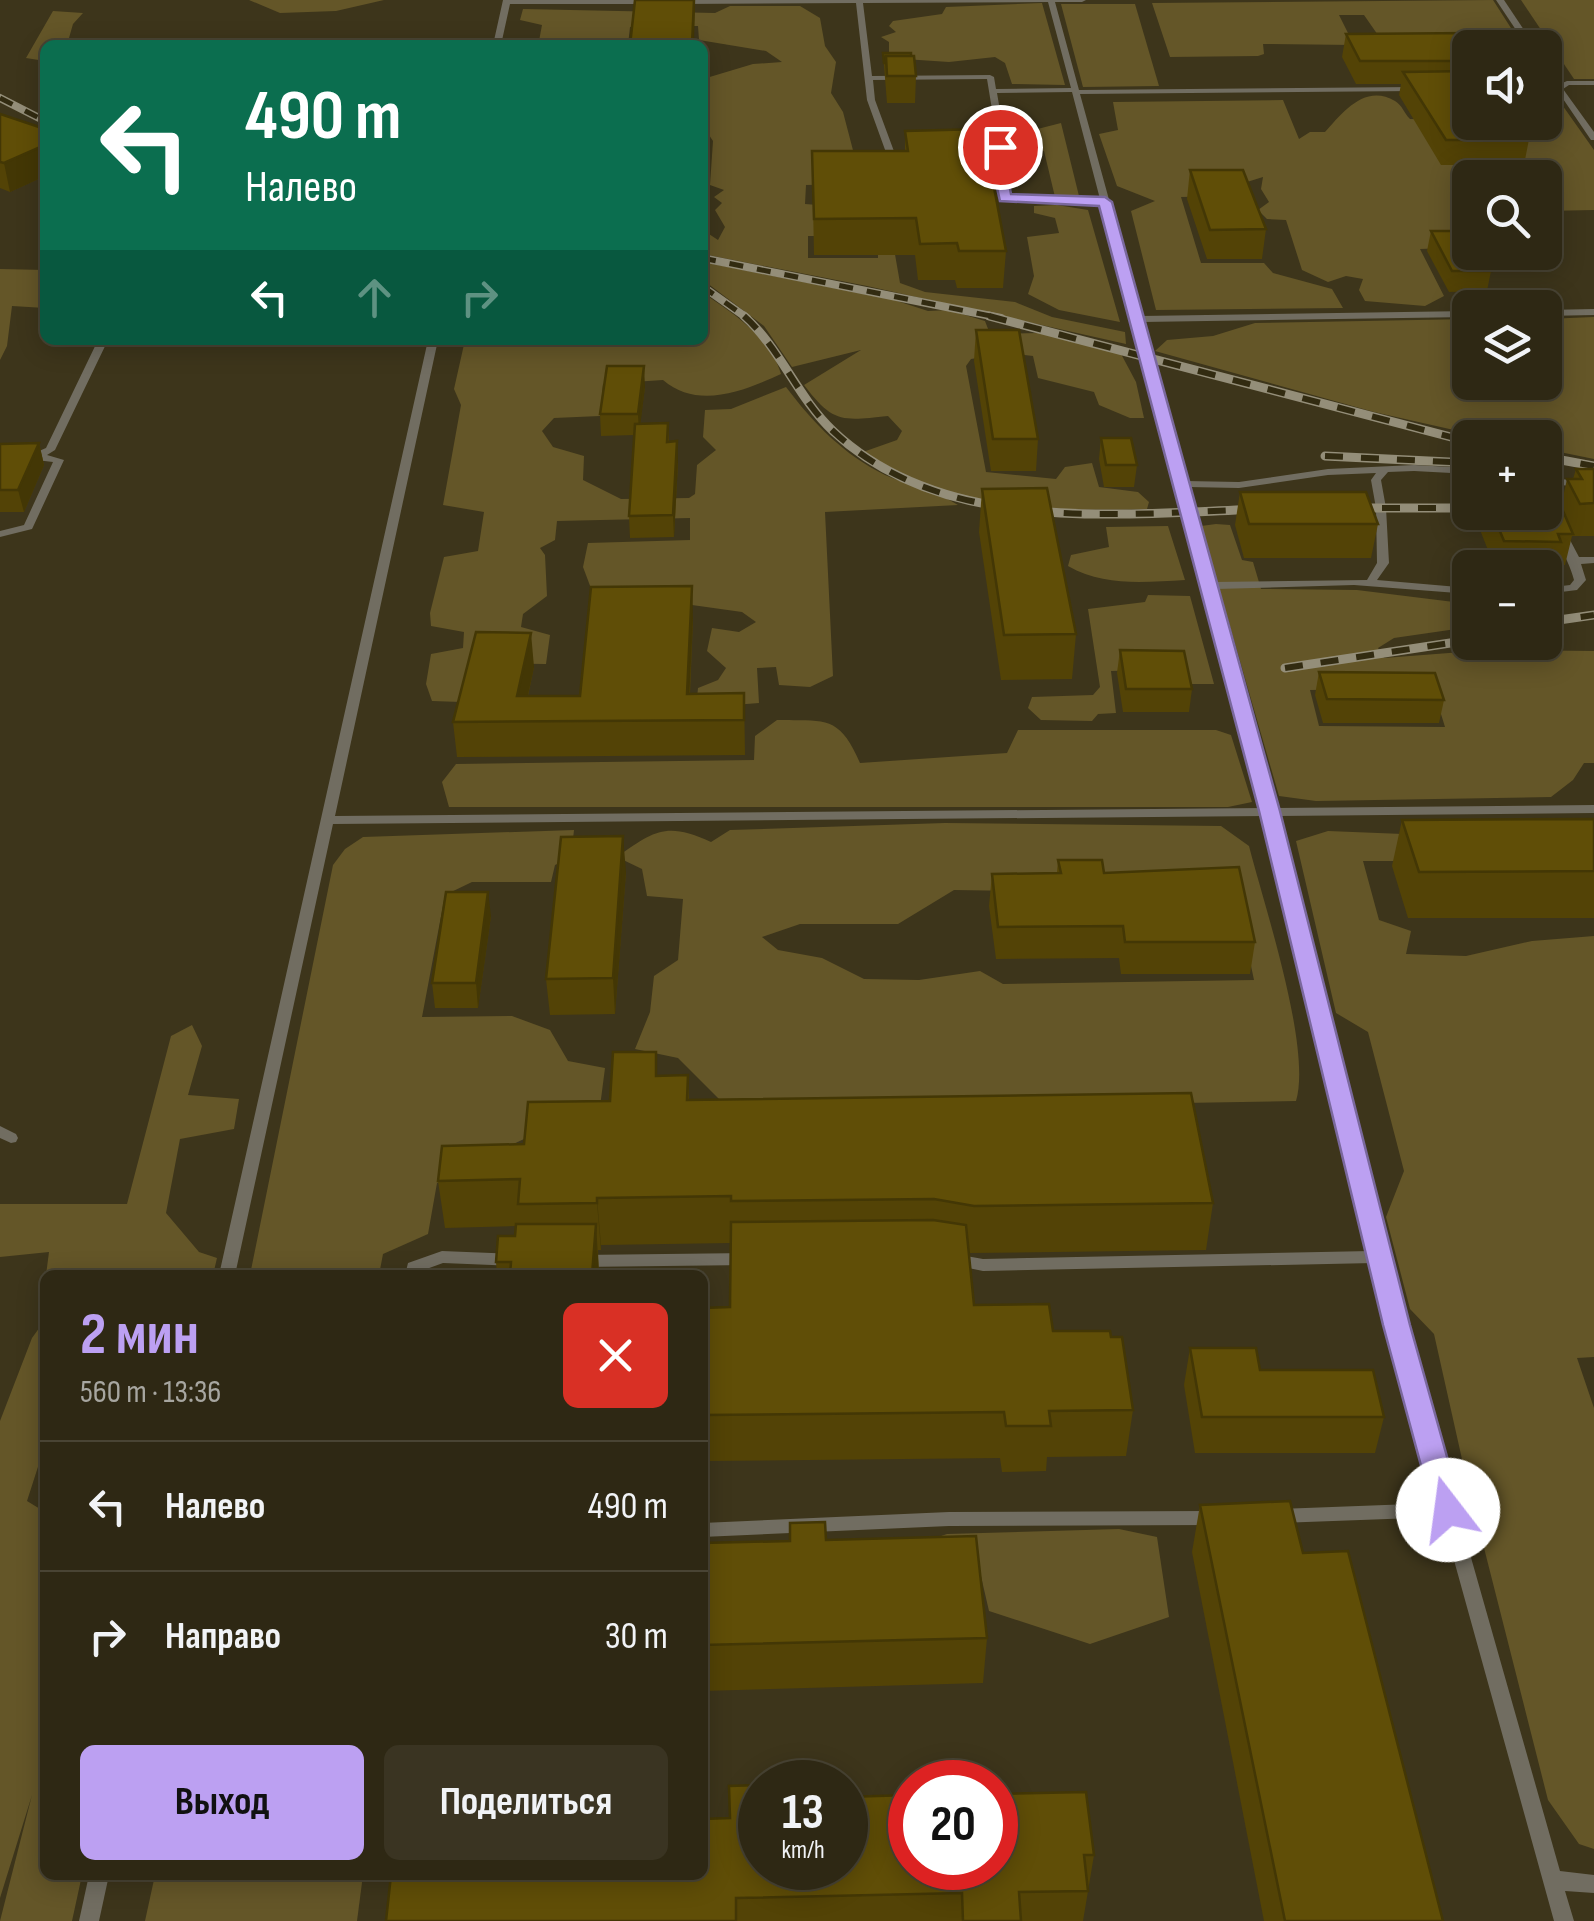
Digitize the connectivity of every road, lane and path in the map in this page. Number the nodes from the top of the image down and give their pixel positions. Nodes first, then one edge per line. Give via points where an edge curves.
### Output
1 (1051, 0) edge
2 (1082, 0) edge
3 (1500, 0) edge
4 (507, 1) edge
5 (641, 1) edge
6 (822, 1) edge
7 (859, 2) edge
8 (1520, 30) edge
9 (498, 40) edge
10 (868, 78) junction
11 (1594, 82) edge
12 (1562, 86) edge
13 (1430, 89) edge
14 (993, 91) junction
15 (1076, 91) junction
16 (1562, 94) edge
17 (1594, 138) edge
18 (997, 157) junction
19 (919, 158) edge
20 (958, 158) edge
21 (1105, 202) junction
22 (1594, 312) edge
23 (1562, 313) edge
24 (1452, 314) edge
25 (1136, 318) junction
26 (101, 345) edge
27 (433, 345) edge
28 (34, 457) junction
29 (0, 458) edge
30 (1384, 470) junction
31 (1452, 471) edge
32 (1562, 482) edge
33 (1181, 484) junction
34 (1594, 486) edge
35 (1559, 530) edge
36 (0, 534) edge
37 (1594, 560) edge
38 (1575, 561) junction
39 (1370, 582) junction
40 (1208, 586) junction
41 (1562, 589) edge
42 (1452, 591) edge
43 (1594, 809) edge
44 (1270, 811) junction
45 (329, 820) junction
46 (931, 1256) edge
47 (1380, 1257) junction
48 (772, 1258) edge
49 (532, 1261) edge
50 (552, 1261) edge
51 (228, 1270) edge
52 (414, 1270) edge
53 (1448, 1510) junction
54 (1269, 1516) edge
55 (1229, 1518) edge
56 (708, 1530) edge
57 (97, 1880) edge
58 (1553, 1880) junction
59 (1594, 1884) edge
60 (89, 1921) edge
61 (1564, 1921) edge

1 - 2 lane
1 - 7 lane
1 - 15 lane
3 - 8 lane
4 - 5 lane
4 - 9 lane
5 - 6 lane
6 - 7 lane
7 - 10 lane
10 - 14 lane via 990,77
10 - 19 lane via 892,156
11 - 12 lane
13 - 15 lane
14 - 15 lane
14 - 18 lane
15 - 21 lane
16 - 17 lane
18 - 20 lane
18 - 21 lane via 1005,198
21 - 25 lane
22 - 23 lane
24 - 25 lane
25 - 33 lane
26 - 28 lane via 50,450
27 - 45 lane
28 - 29 lane
28 - 36 lane via 58,460 28,527
30 - 31 lane
30 - 33 lane
30 - 39 lane via 1376,480 1383,563
32 - 34 lane
33 - 40 lane
35 - 38 lane
37 - 38 lane
38 - 41 lane via 1580,580
39 - 40 lane
39 - 42 lane
40 - 44 lane
43 - 44 lane
44 - 45 lane
44 - 47 lane
45 - 51 lane
46 - 47 lane via 983,1265
47 - 53 lane
48 - 50 lane
49 - 52 lane via 442,1257
53 - 54 lane
53 - 58 lane
55 - 56 lane via 949,1519
57 - 60 lane
58 - 59 lane
58 - 61 lane

